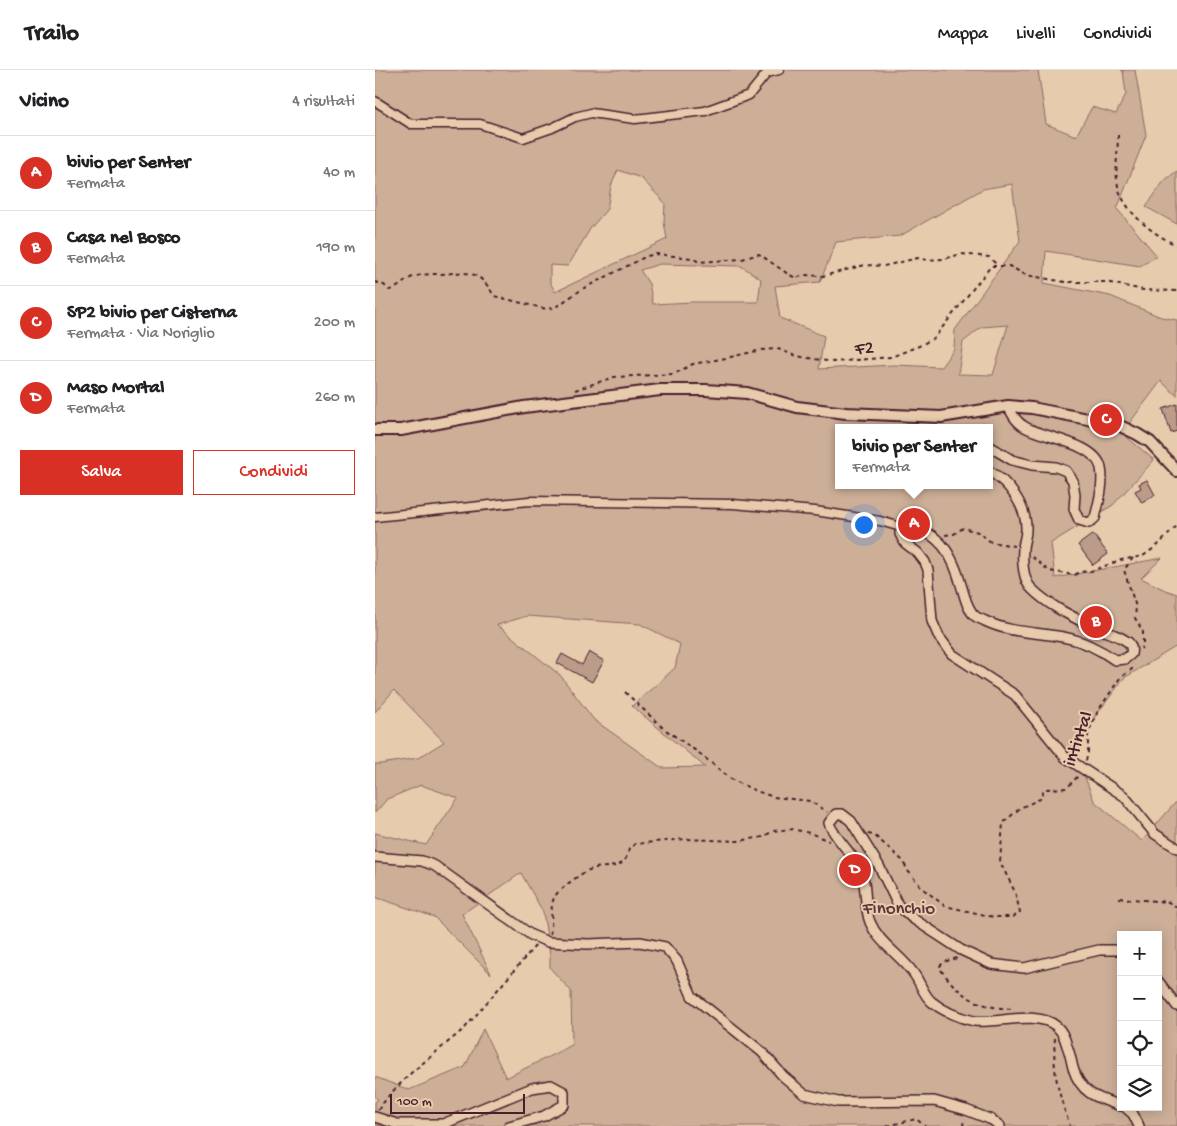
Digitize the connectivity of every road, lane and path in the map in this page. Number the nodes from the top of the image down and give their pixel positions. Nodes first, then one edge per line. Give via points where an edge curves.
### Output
1 (779, 70) edge
2 (375, 102) edge
3 (1118, 135) dead end
4 (1177, 245) edge
5 (1001, 266) junction
6 (375, 282) edge
7 (1177, 291) edge
8 (571, 392) dead end
9 (1008, 406) junction
10 (375, 430) edge
11 (993, 448) edge
12 (1177, 471) edge
13 (993, 474) edge
14 (375, 517) edge
15 (1177, 526) edge
16 (901, 527) junction
17 (932, 535) junction
18 (1023, 548) junction
19 (1133, 558) junction
20 (1139, 651) dead end
21 (1135, 657) dead end
22 (625, 692) dead end
23 (1083, 770) junction
24 (832, 818) junction
25 (859, 832) junction
26 (844, 844) junction
27 (1177, 848) edge
28 (375, 857) edge
29 (1119, 898) dead end
30 (1177, 907) edge
31 (548, 942) junction
32 (1117, 950) edge
33 (961, 958) dead end
34 (1162, 985) edge
35 (1177, 1006) edge
36 (1029, 1018) junction
37 (1056, 1026) junction
38 (1117, 1105) edge
39 (1130, 1111) edge
40 (375, 1115) edge
41 (509, 1126) edge
42 (887, 1126) edge
43 (925, 1126) edge
44 (1000, 1126) edge
45 (1070, 1126) edge
46 (1139, 1126) edge

1 - 2 street via 767,73 749,95 705,111 635,119 591,113 575,116 523,138 480,124 411,124
3 - 4 path via 1119,189 1128,207 1150,228
5 - 6 path via 989,257 961,254 944,259 918,258 884,266 865,265 823,276 796,278 759,254 742,259 699,262 692,258 656,254 616,270 554,308 546,309 494,296 483,281 467,272 412,277 398,288 389,290
5 - 7 path via 1009,266 1026,275 1065,282 1106,282 1143,290
5 - 8 path, F2 via 991,266 934,338 891,357 823,361 778,350 761,350 693,364 674,374 614,377
9 - 10 main road via 941,417 890,416 797,408 747,393 660,390 523,407 401,430
9 - 11 street via 1015,419 1025,427 1092,453 1101,466 1102,485 1095,518 1089,523 1079,520 1073,481 1066,471 1012,460
9 - 12 main road via 1118,426 1150,442
13 - 18 street via 1009,488 1023,510 1027,530
14 - 16 street via 529,501 733,504 815,512
15 - 19 path via 1157,546 1143,556
16 - 17 street via 905,524 917,527
16 - 23 street via 900,534 905,543 919,553 928,570 932,621 939,637 952,654 1015,695 1065,757
17 - 18 path via 954,534 963,528 978,532 991,542
17 - 18 street via 949,552 967,604 975,616 994,626 1019,632 1065,637 1103,651 1115,660 1125,659 1131,654 1129,644 1042,599 1029,587 1023,568
18 - 19 path via 1049,571 1075,575
19 - 20 path via 1124,570 1135,618 1143,632 1143,645
21 - 23 path, intintal via 1132,669 1119,678 1087,733 1088,752
22 - 24 path via 663,728 731,778 774,797 811,801
23 - 25 path, intintal via 1067,788 1045,788 1040,799 1020,808 1003,823 1000,862 1015,892 1020,912 1013,917 994,917 945,906 921,888 902,860 874,835
23 - 27 street via 1124,796 1155,834
24 - 25 street via 842,814
24 - 26 street via 829,823 831,829
25 - 32 street via 898,905 961,950 991,964 1024,968 1099,950
26 - 31 path via 835,845 792,829 738,841 685,838 635,844 622,863 589,870 555,895
26 - 36 street via 861,873 866,909 874,930 913,972 930,1001 974,1021
28 - 31 street via 422,861 435,866 531,935
29 - 30 path via 1168,902
31 - 40 path via 537,945 465,1028 411,1073
31 - 44 street via 640,942 665,947 677,961 691,996 762,1052 805,1094 838,1102 934,1101 992,1120
33 - 36 path via 944,962 939,968 951,985 976,1003 1019,1009
34 - 35 street
36 - 37 street
37 - 38 street via 1063,1035 1084,1090
37 - 45 path via 1053,1054 1057,1086
39 - 46 street
40 - 41 street via 397,1124 443,1124 532,1088 551,1085 563,1092 564,1105 544,1116
42 - 43 path via 916,1119

